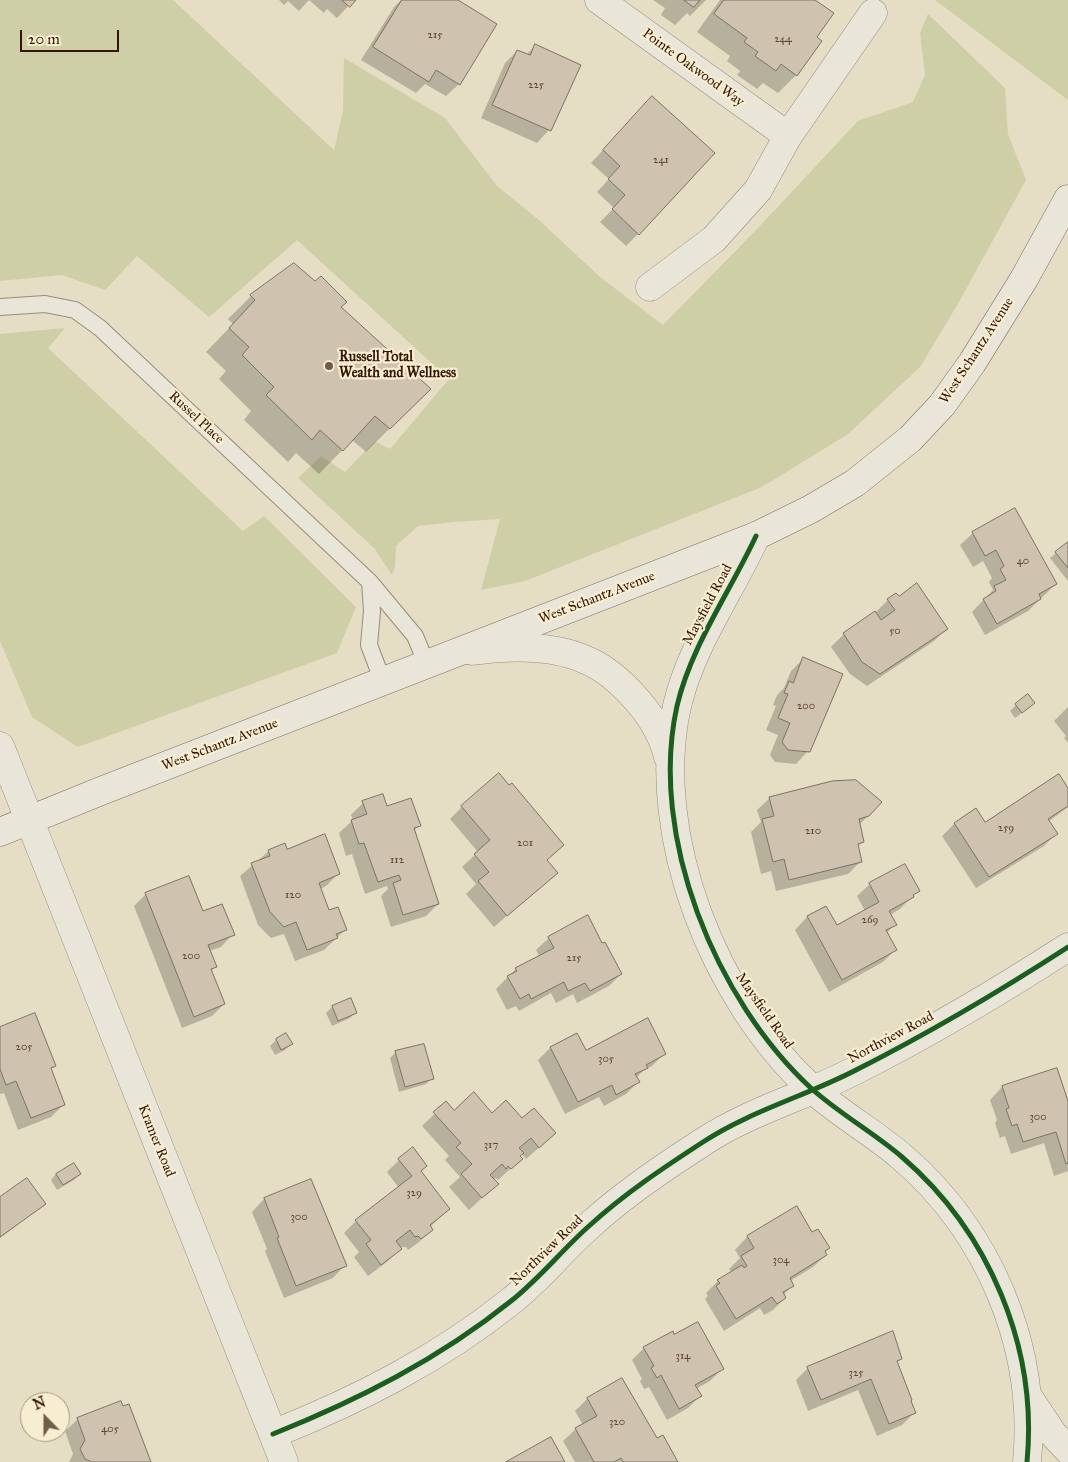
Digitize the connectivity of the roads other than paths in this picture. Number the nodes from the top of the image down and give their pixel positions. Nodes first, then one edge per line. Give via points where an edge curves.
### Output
1 (599, 0) edge
2 (873, 13) dead end
3 (788, 136) junction
4 (1068, 199) edge
5 (650, 287) dead end
6 (0, 307) edge
7 (756, 536) junction
8 (370, 582) junction
9 (439, 660) junction
10 (383, 682) junction
11 (0, 746) edge
12 (671, 771) junction
13 (28, 821) junction
14 (0, 832) edge
15 (1068, 947) edge
16 (813, 1089) junction
17 (1027, 1395) junction
18 (273, 1434) junction
19 (1068, 1450) edge
20 (284, 1462) edge
21 (1027, 1462) edge

1 - 3 street, Pointe Oakwood Way
2 - 3 street
3 - 5 street via 758,190 714,240
4 - 7 street, West Schantz Avenue via 1024,279 942,405 910,439 855,483
6 - 8 lane, Russel Place via 45,304 76,310 100,328
7 - 9 street, West Schantz Avenue
7 - 12 street, Maysfield Road via 688,670 674,724
8 - 9 lane, Russel Place
8 - 10 lane via 369,645
9 - 10 street, West Schantz Avenue
9 - 12 street, Maysfield Road via 509,647 553,650 586,660 614,677 645,708 661,736
10 - 13 street, West Schantz Avenue
11 - 13 street, Kramer Road
12 - 16 street, Maysfield Road via 674,822 685,876 706,935 733,991 765,1038
13 - 14 street, West Schantz Avenue
13 - 18 street, Kramer Road
15 - 16 street, Northview Road via 958,1014 855,1071
16 - 17 street, Maysfield Road via 902,1157 940,1195 973,1238 1002,1296 1016,1338
16 - 18 street, Northview Road via 706,1140 630,1191 514,1299 457,1342 394,1379
17 - 19 street
17 - 21 street, Maysfield Road
18 - 20 street, Kramer Road

